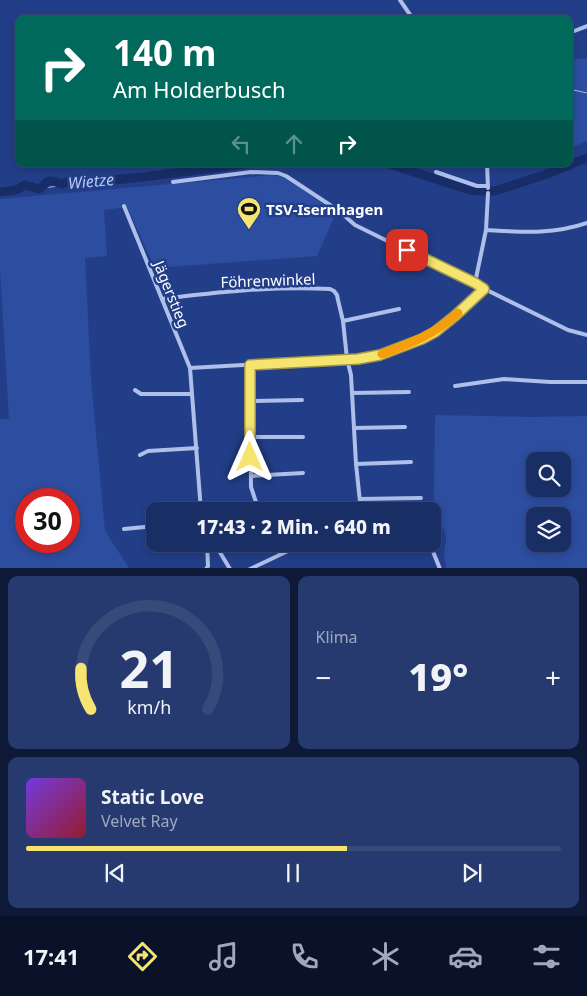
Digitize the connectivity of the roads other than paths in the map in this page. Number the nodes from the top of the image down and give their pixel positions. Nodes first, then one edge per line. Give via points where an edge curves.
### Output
1 (400, 0) edge
2 (410, 15) edge
3 (587, 26) edge
4 (573, 31) edge
5 (488, 167) edge
6 (436, 172) dead end
7 (173, 182) dead end
8 (488, 189) junction
9 (124, 206) dead end
10 (587, 223) edge
11 (486, 230) junction
12 (475, 283) junction
13 (484, 289) junction
14 (162, 299) junction
15 (399, 309) dead end
16 (343, 321) junction
17 (587, 335) edge
18 (347, 359) junction
19 (250, 365) junction
20 (190, 368) junction
21 (587, 382) edge
22 (455, 386) dead end
23 (135, 390) dead end
24 (409, 392) dead end
25 (352, 393) junction
26 (192, 394) junction
27 (302, 400) dead end
28 (250, 401) junction
29 (354, 428) junction
30 (405, 428) dead end
31 (302, 437) dead end
32 (250, 438) junction
33 (197, 448) junction
34 (140, 455) dead end
35 (411, 462) dead end
36 (356, 464) junction
37 (303, 474) dead end
38 (250, 476) junction
39 (421, 498) dead end
40 (360, 499) junction
41 (200, 502) edge
42 (256, 502) edge
43 (360, 502) edge
44 (146, 527) edge
45 (124, 529) dead end
46 (207, 552) edge
47 (220, 552) edge
48 (286, 552) edge
49 (433, 552) edge
50 (281, 554) joint
51 (206, 568) edge
52 (230, 568) edge
53 (250, 568) edge
54 (440, 568) edge

1 - 2 street
3 - 4 street
5 - 8 street
6 - 8 street
7 - 12 street via 252,172 278,173 355,225
8 - 11 street
9 - 14 street, Jägerstieg
10 - 11 street via 544,232
11 - 12 street
12 - 13 street
13 - 17 street via 568,330
13 - 18 street via 446,324 422,339 373,356
14 - 16 street, Föhrenwinkel via 282,288 330,289 337,295
14 - 20 street, Jägerstieg
15 - 16 street
16 - 18 street, Föhrenwinkel
18 - 19 street
18 - 25 street, Föhrenwinkel
19 - 20 street
19 - 28 street
20 - 26 street, Jägerstieg
21 - 22 street via 504,379
23 - 26 street via 141,394
24 - 25 street
25 - 29 street, Föhrenwinkel
26 - 33 street, Jägerstieg
27 - 28 street
28 - 32 street
29 - 30 street
29 - 36 street, Föhrenwinkel
31 - 32 street
32 - 38 street
33 - 34 street via 148,451
33 - 41 street, Jägerstieg
35 - 36 street
36 - 40 street, Föhrenwinkel
37 - 38 street
38 - 42 street
39 - 40 street
40 - 43 street, Föhrenwinkel
44 - 45 street
46 - 51 street
47 - 52 street
48 - 50 street
49 - 54 street
50 - 53 street

